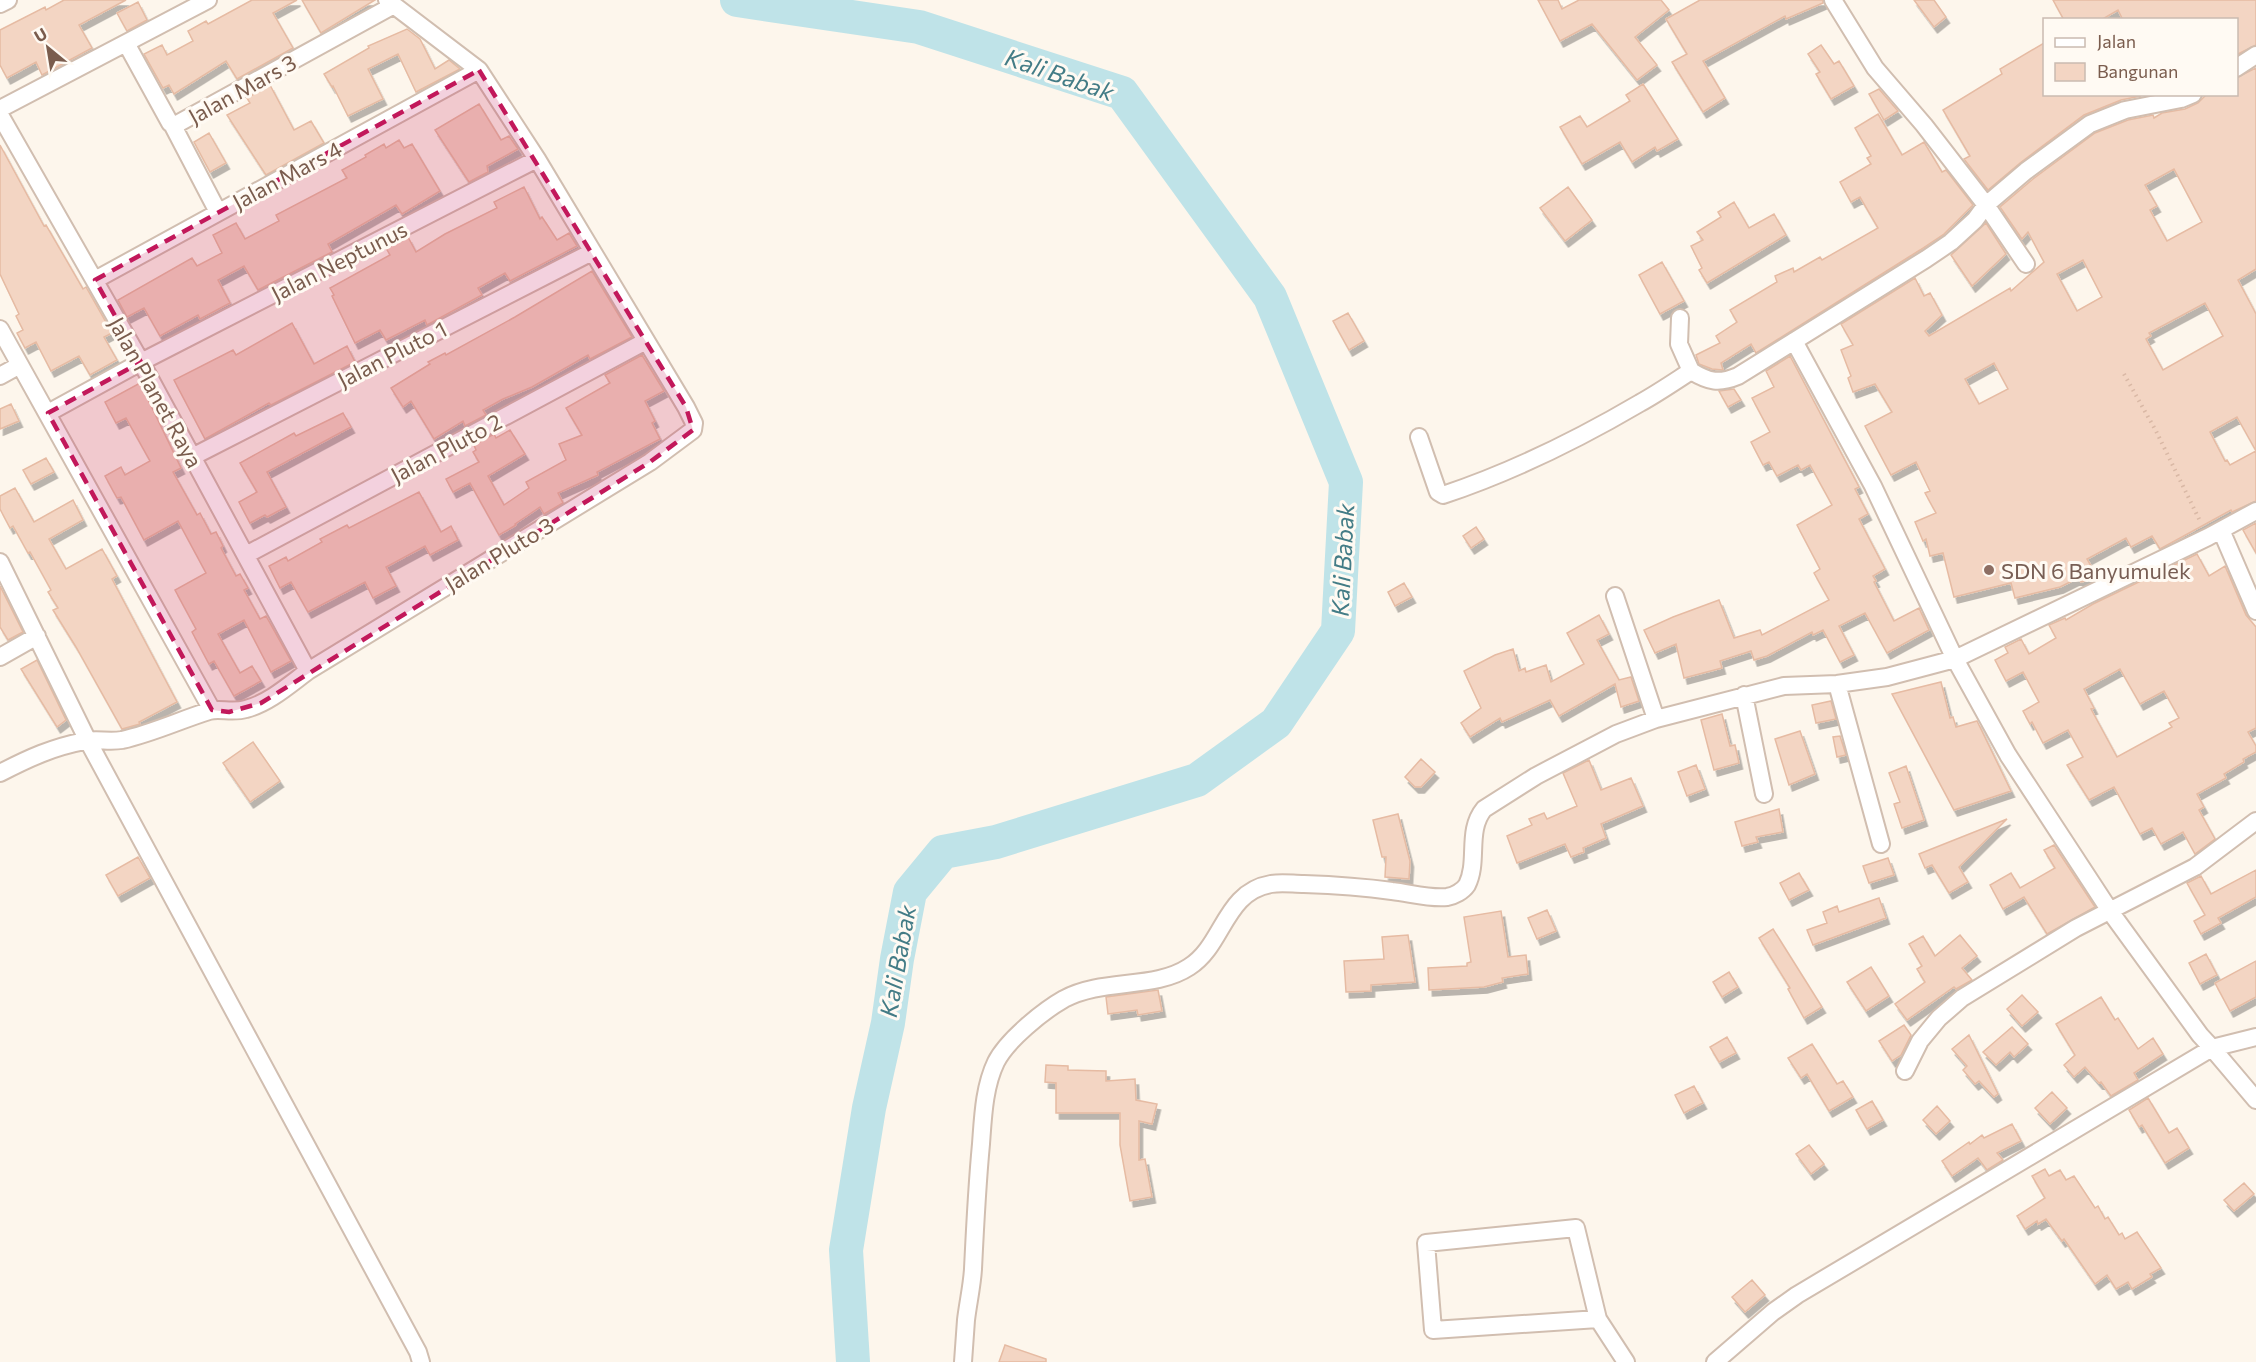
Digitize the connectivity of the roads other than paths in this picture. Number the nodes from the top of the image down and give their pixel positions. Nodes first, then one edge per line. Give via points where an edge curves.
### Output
1 (8, 0) edge
2 (208, 0) edge
3 (1833, 0) edge
4 (390, 3) edge
5 (0, 4) edge
6 (126, 42) junction
7 (2256, 55) edge
8 (2238, 67) edge
9 (479, 70) junction
10 (2188, 96) edge
11 (0, 109) edge
12 (0, 115) edge
13 (172, 124) junction
14 (537, 159) junction
15 (1986, 206) junction
16 (218, 212) junction
17 (592, 252) junction
18 (2026, 264) dead end
19 (95, 280) junction
20 (1680, 318) dead end
21 (0, 329) edge
22 (646, 341) junction
23 (1794, 341) junction
24 (141, 362) junction
25 (20, 365) junction
26 (1692, 372) junction
27 (0, 376) edge
28 (48, 413) junction
29 (1419, 437) dead end
30 (192, 457) junction
31 (2256, 511) edge
32 (2215, 534) junction
33 (246, 555) junction
34 (0, 562) edge
35 (1615, 596) dead end
36 (2256, 611) edge
37 (37, 636) junction
38 (0, 657) edge
39 (1955, 659) junction
40 (308, 671) junction
41 (1837, 684) junction
42 (1744, 695) junction
43 (212, 710) junction
44 (1656, 719) junction
45 (88, 741) junction
46 (0, 773) edge
47 (1764, 794) dead end
48 (2256, 820) edge
49 (1881, 844) dead end
50 (2112, 914) junction
51 (2256, 1037) edge
52 (2212, 1048) junction
53 (1905, 1071) dead end
54 (2256, 1100) edge
55 (1598, 1318) junction
56 (421, 1362) edge
57 (963, 1362) edge
58 (1626, 1362) edge
59 (1715, 1362) edge

1 - 5 street
2 - 6 street
3 - 15 street via 1875,68
4 - 9 street
4 - 13 street, Jalan Mars 3
6 - 11 street
6 - 13 street, Jalan Mars 3
7 - 8 street
9 - 14 street
9 - 16 street, Jalan Mars 4
10 - 15 street via 2125,110 2090,124
12 - 19 street, Jalan Planet Raya
13 - 16 street
14 - 17 street
14 - 24 street, Jalan Neptunus
15 - 18 street
15 - 23 street via 1951,242 1926,260
16 - 19 street, Jalan Mars 4
17 - 22 street
17 - 30 street, Jalan Pluto 1
19 - 24 street, Jalan Planet Raya
20 - 26 street via 1679,344
21 - 25 street
22 - 33 street, Jalan Pluto 2
22 - 40 street, Jalan Pluto 3 via 694,423 688,435
23 - 26 street via 1727,381 1707,381
23 - 39 street via 1873,486
24 - 28 street, Jalan Neptunus
24 - 30 street, Jalan Planet Raya
25 - 27 street
25 - 28 street
26 - 29 street via 1581,436 1514,468 1443,495 1438,492
28 - 43 street
30 - 33 street, Jalan Planet Raya
31 - 32 street
32 - 36 street
32 - 39 street
33 - 40 street, Jalan Planet Raya
34 - 37 street
35 - 44 street
37 - 38 street
37 - 45 street
39 - 41 street via 1887,677
39 - 50 street via 2007,755
40 - 43 street, Jalan Pluto 3 via 261,704 229,712
41 - 42 street via 1784,686
41 - 49 street
42 - 44 street
42 - 47 street
43 - 45 street, Jalan Pluto 3 via 141,735
44 - 57 street via 1616,734 1536,776 1484,809 1474,829 1466,885 1449,897 1321,885 1257,886 1224,920 1203,956 1189,967 1174,975 1080,991 1020,1034 997,1060 986,1101
45 - 46 street, Jalan Pluto 3 via 38,753
45 - 56 street
48 - 50 street via 2195,867
50 - 52 street
50 - 53 street via 2009,967 1962,998 1920,1041
51 - 52 street
52 - 54 street
52 - 59 street via 1797,1295
55 - 55 street via 1433,1330 1426,1243 1576,1228
55 - 58 street

